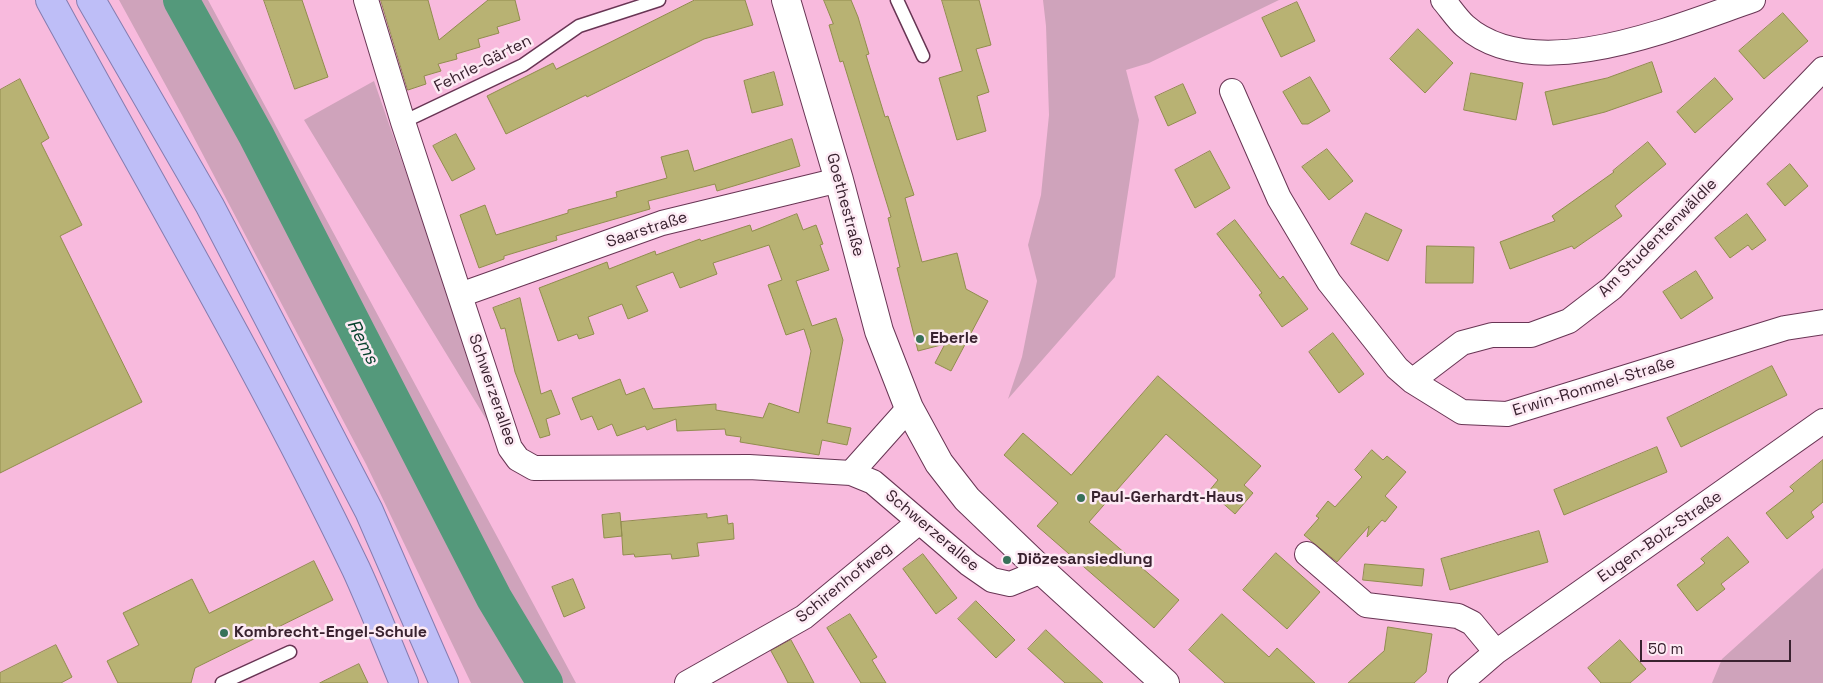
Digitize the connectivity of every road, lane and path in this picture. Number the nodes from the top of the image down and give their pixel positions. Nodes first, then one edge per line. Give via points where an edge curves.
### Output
1 (91, 0) edge
2 (366, 0) edge
3 (659, 0) edge
4 (786, 0) edge
5 (898, 0) edge
6 (1443, 0) edge
7 (1752, 0) edge
8 (50, 1) edge
9 (923, 56) dead end
10 (1823, 69) edge
11 (1232, 91) dead end
12 (403, 122) junction
13 (839, 180) junction
14 (460, 295) junction
15 (1823, 322) edge
16 (1412, 381) junction
17 (909, 408) junction
18 (1823, 421) edge
19 (851, 472) junction
20 (919, 522) junction
21 (1307, 554) dead end
22 (1042, 572) junction
23 (290, 652) dead end
24 (1496, 652) junction
25 (222, 683) edge
26 (404, 683) edge
27 (444, 683) edge
28 (687, 683) edge
29 (1165, 683) edge
30 (1460, 683) edge

1 - 27 highway via 210,206 364,503
2 - 12 street, Schwerzerallee
3 - 12 lane, Fehrle-Gärten via 579,26 523,64
4 - 13 street, Goethestraße
5 - 9 lane
6 - 7 street via 1466,27 1513,50 1578,52 1641,39
8 - 26 highway via 179,230 286,432 356,570
10 - 16 street, Am Studentenwäldle via 1612,288 1569,321 1530,335 1492,335 1462,343
11 - 16 street, Erwin-Rommel-Straße via 1279,198 1329,282 1396,368
12 - 14 street, Schwerzerallee
13 - 14 street, Saarstraße via 662,223
13 - 17 street, Goethestraße via 880,331
14 - 19 street, Schwerzerallee via 510,448 518,459 534,468 750,467
15 - 16 street, Erwin-Rommel-Straße via 1785,328 1507,414 1462,412
17 - 19 street
17 - 22 street, Goethestraße via 940,463 967,499
18 - 24 street, Eugen-Bolz-Straße
19 - 20 street, Schwerzerallee via 873,482
20 - 22 street, Schwerzerallee via 992,580 1010,584
20 - 28 street, Schirenhofweg via 804,617
21 - 24 street via 1366,605 1458,616 1472,623
22 - 29 street, Goethestraße
23 - 25 lane
24 - 30 street, Eugen-Bolz-Straße

